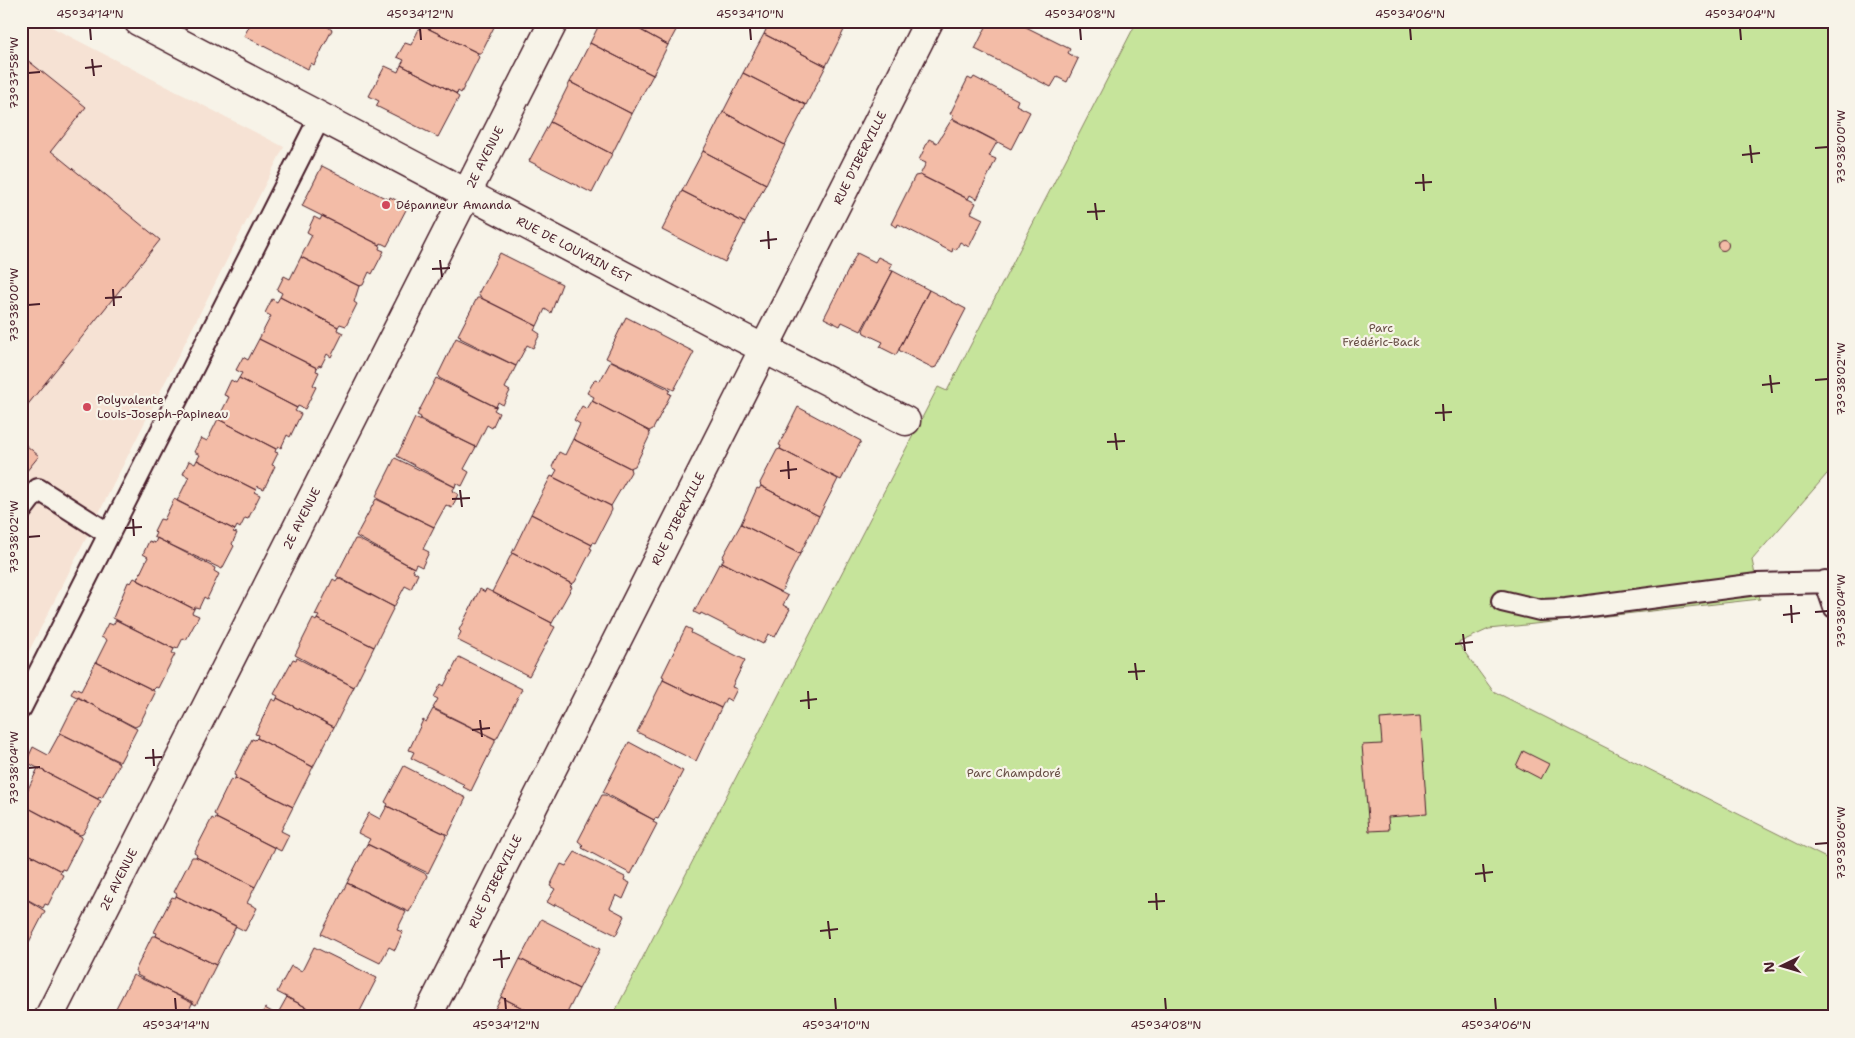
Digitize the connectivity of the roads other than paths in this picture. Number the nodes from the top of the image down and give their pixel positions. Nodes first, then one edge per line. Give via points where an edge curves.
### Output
1 (138, 21) edge
2 (554, 21) edge
3 (930, 21) edge
4 (185, 32) edge
5 (320, 117) junction
6 (466, 194) junction
7 (765, 349) junction
8 (906, 421) dead end
9 (21, 510) edge
10 (109, 534) junction
11 (1829, 582) edge
12 (1502, 601) dead end
13 (1834, 607) edge
14 (21, 708) edge
15 (49, 1017) edge
16 (427, 1017) edge

1 - 4 street, RUE DE LOUVAIN EST
2 - 6 street, 2E AVENUE
3 - 7 street, RUE D'IBERVILLE
4 - 5 street, RUE DE LOUVAIN EST
5 - 6 street, RUE DE LOUVAIN EST
5 - 10 lane
6 - 7 street, RUE DE LOUVAIN EST
6 - 15 street, 2E AVENUE
7 - 8 street, RUE DE LOUVAIN EST
7 - 16 street, RUE D'IBERVILLE
9 - 10 lane via 38,489
10 - 14 lane
11 - 12 lane via 1757,584 1566,609 1540,610
11 - 13 lane

